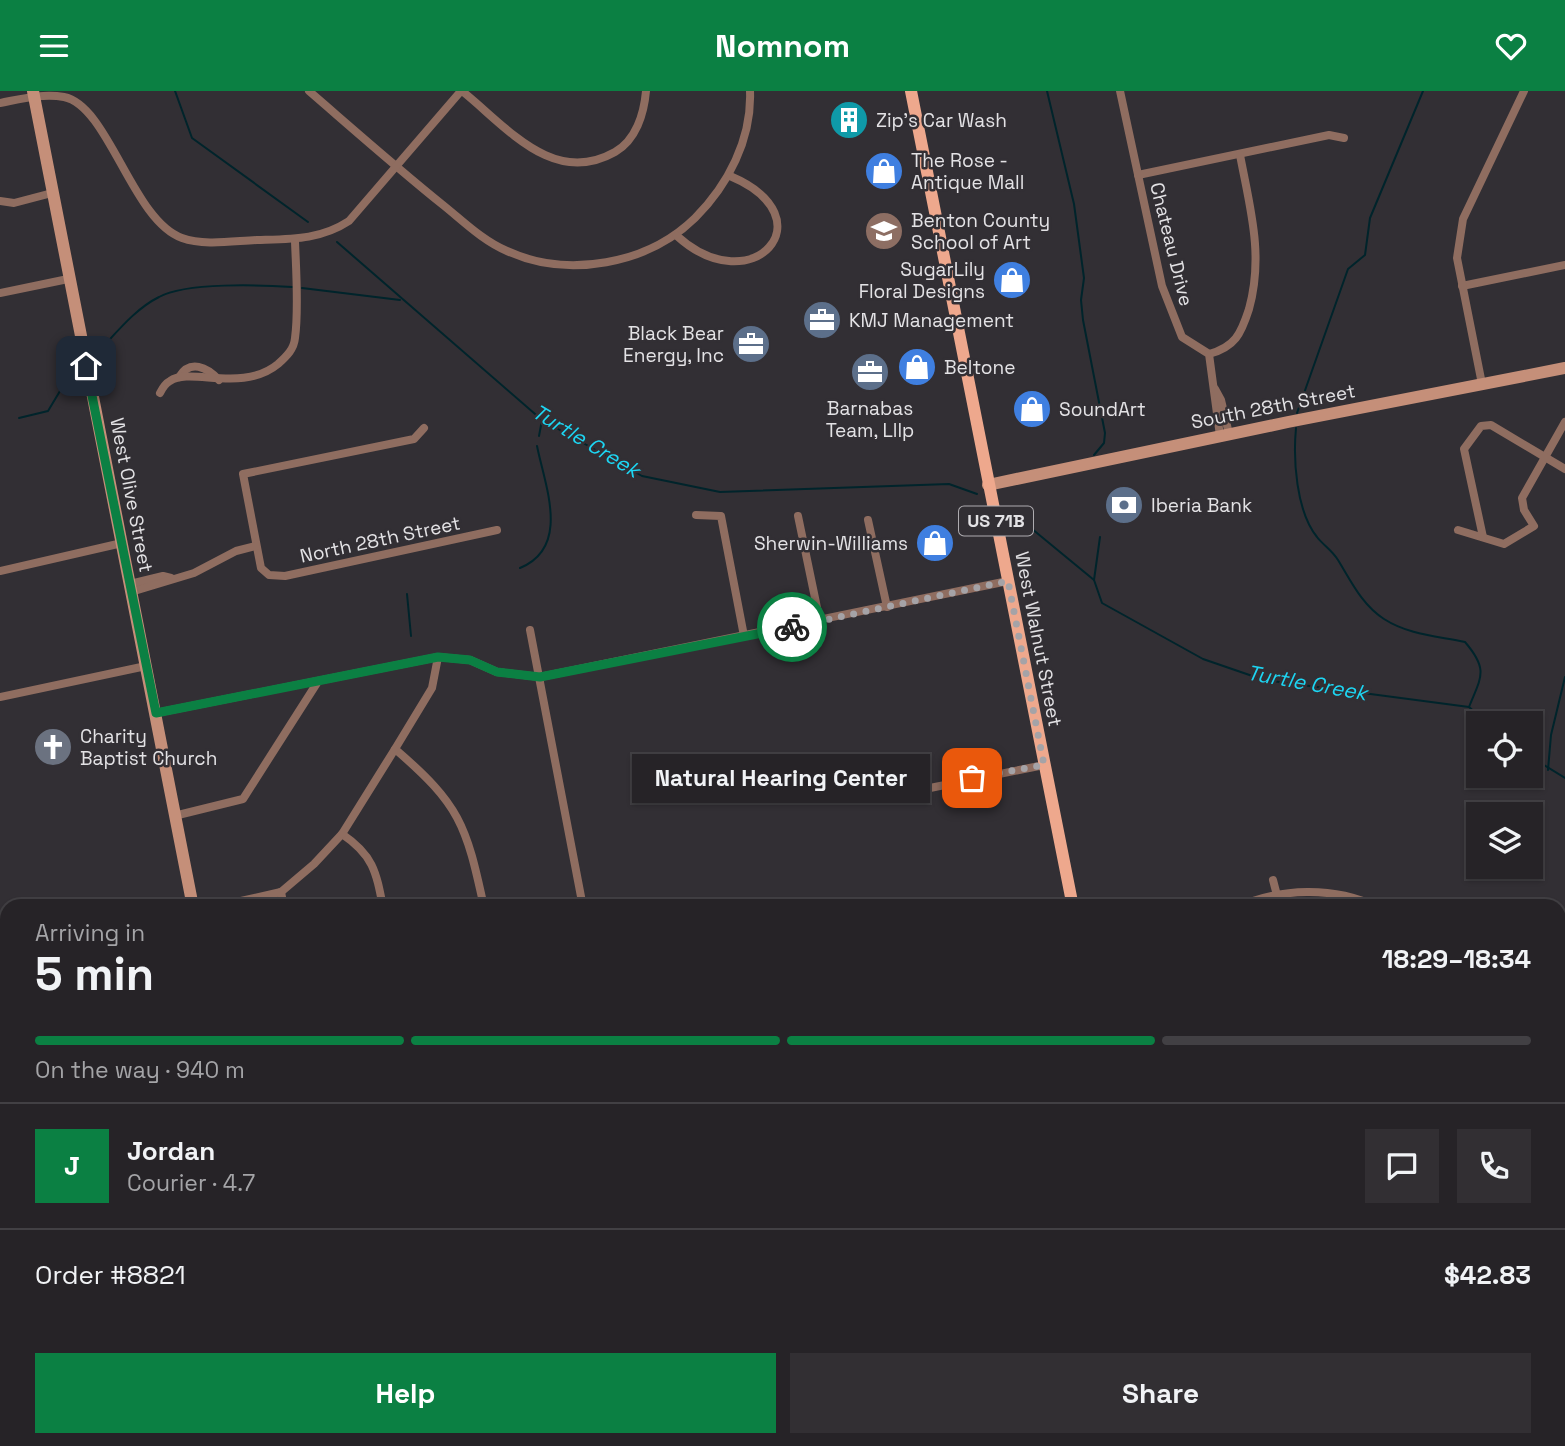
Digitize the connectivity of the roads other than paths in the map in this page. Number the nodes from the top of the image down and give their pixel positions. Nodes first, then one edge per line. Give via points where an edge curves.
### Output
1 (309, 91) edge
2 (461, 91) edge
3 (646, 91) edge
4 (750, 91) edge
5 (911, 91) edge
6 (1120, 91) edge
7 (1524, 91) edge
8 (33, 94) edge
9 (0, 103) edge
10 (1344, 138) dead end
11 (1240, 155) junction
12 (396, 167) junction
13 (1138, 175) junction
14 (730, 176) junction
15 (52, 193) junction
16 (0, 201) edge
17 (677, 236) junction
18 (295, 241) junction
19 (1565, 265) edge
20 (68, 279) junction
21 (1462, 286) junction
22 (0, 293) edge
23 (1209, 354) junction
24 (1565, 368) edge
25 (1482, 384) junction
26 (160, 393) dead end
27 (1565, 422) edge
28 (424, 428) dead end
29 (1224, 435) junction
30 (1546, 457) junction
31 (1565, 469) edge
32 (988, 485) junction
33 (696, 515) dead end
34 (798, 516) dead end
35 (868, 520) dead end
36 (497, 530) dead end
37 (1458, 530) dead end
38 (1483, 537) junction
39 (122, 543) junction
40 (256, 546) junction
41 (0, 571) edge
42 (1008, 581) junction
43 (130, 587) junction
44 (887, 607) junction
45 (820, 622) junction
46 (530, 630) dead end
47 (744, 636) junction
48 (438, 657) junction
49 (146, 666) junction
50 (540, 677) junction
51 (317, 683) junction
52 (0, 697) edge
53 (156, 713) junction
54 (395, 749) junction
55 (1044, 765) junction
56 (821, 794) dead end
57 (174, 816) junction
58 (342, 834) junction
59 (1273, 880) dead end
60 (281, 892) junction
61 (1276, 893) junction
62 (191, 899) edge
63 (250, 899) edge
64 (282, 899) edge
65 (382, 899) edge
66 (482, 899) edge
67 (582, 899) edge
68 (1071, 899) edge
69 (1260, 899) edge
70 (1278, 899) edge
71 (1354, 899) edge

1 - 12 street
2 - 3 street via 540,154 571,164 601,160 622,148 639,124
2 - 12 street
4 - 14 street via 751,112
5 - 32 main road, West Walnut Street / US 71B
6 - 13 street, Chateau Drive
7 - 21 street via 1463,219 1457,258
8 - 9 street
8 - 15 main road, West Olive Street
8 - 18 street via 66,97 92,116 152,215 168,231 201,242
10 - 11 street via 1329,135
11 - 13 street
11 - 23 street via 1257,242 1256,284 1237,339
12 - 17 street via 486,240 531,259 603,263
12 - 18 street via 349,221 335,230
13 - 23 street, Chateau Drive via 1159,273 1174,318 1182,337
14 - 17 street
14 - 17 street via 755,188 772,205 777,231 771,245 750,259 721,262 705,258
15 - 16 street via 14,203
15 - 20 main road, West Olive Street
18 - 26 street via 295,339 289,355 256,375 219,380 179,377
19 - 21 street
20 - 22 street
20 - 39 main road, West Olive Street
21 - 25 street
23 - 29 street
24 - 25 main road, South 28th Street
25 - 29 main road, South 28th Street
27 - 30 street
28 - 40 street via 414,439 243,474
29 - 32 main road, South 28th Street
30 - 31 street
30 - 38 street via 1521,501 1534,526 1504,544
30 - 38 street via 1491,425 1479,428 1464,449
32 - 42 main road, West Walnut Street / US 71B
33 - 47 street via 721,516
34 - 45 street
35 - 44 street
36 - 40 street, North 28th Street via 285,576 270,575 261,568
37 - 38 street
39 - 41 street
39 - 43 main road, West Olive Street
40 - 43 street via 194,573
42 - 44 street
42 - 55 main road, West Walnut Street / US 71B
43 - 49 main road, West Olive Street
44 - 45 street
45 - 47 street
46 - 50 street
47 - 50 street
48 - 50 street
48 - 51 street
48 - 54 street via 432,688
49 - 52 street
49 - 53 main road, West Olive Street
50 - 67 street
51 - 53 street
51 - 57 street via 243,799
53 - 57 main road, West Olive Street
54 - 58 street
54 - 66 street via 452,806 471,847
55 - 56 street via 930,787 923,786 912,767 895,766 841,779
55 - 68 main road, West Walnut Street / US 71B
57 - 62 main road, West Olive Street
58 - 60 street
58 - 65 street via 359,845 376,868
59 - 61 street
60 - 63 street
60 - 64 street
61 - 69 street
61 - 70 street
61 - 71 street via 1321,892

